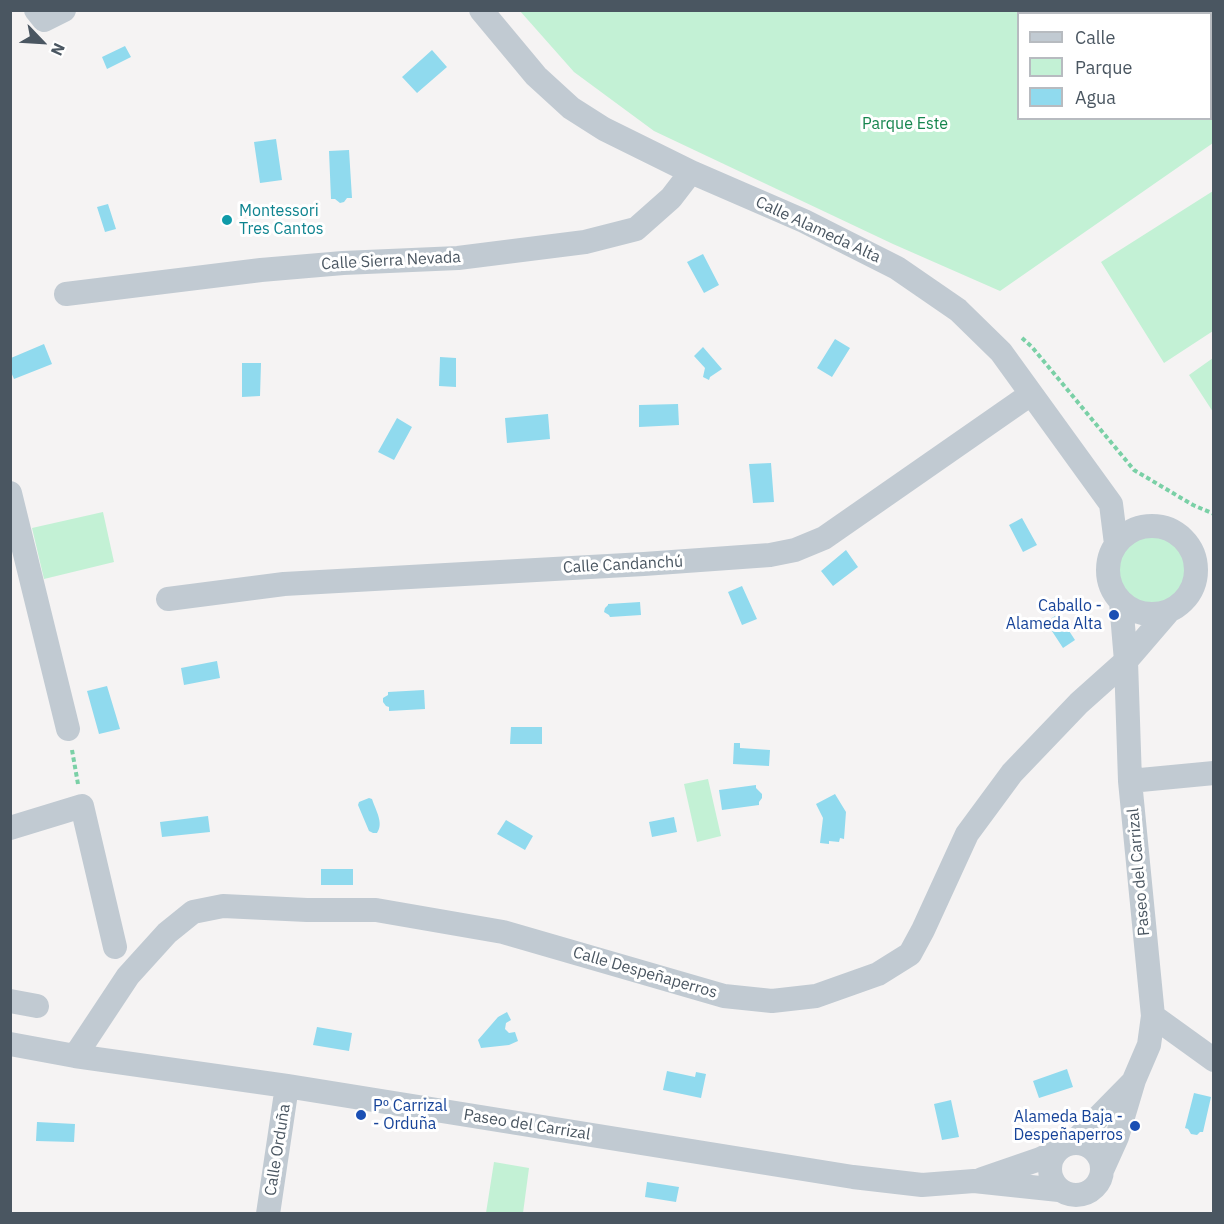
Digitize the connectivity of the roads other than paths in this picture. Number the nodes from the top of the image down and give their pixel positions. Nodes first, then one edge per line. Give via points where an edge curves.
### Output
1 (36, 10) edge
2 (64, 10) edge
3 (481, 10) edge
4 (691, 172) junction
5 (66, 294) dead end
6 (1031, 394) junction
7 (10, 493) edge
8 (1111, 504) junction
9 (1164, 527) junction
10 (1116, 544) junction
11 (1190, 545) junction
12 (1214, 552) edge
13 (1214, 586) edge
14 (168, 599) dead end
15 (1121, 602) junction
16 (1178, 605) junction
17 (1126, 661) junction
18 (68, 729) road end
19 (1214, 773) edge
20 (1130, 781) junction
21 (10, 828) edge
22 (115, 947) dead end
23 (10, 1001) edge
24 (38, 1006) dead end
25 (1153, 1016) junction
26 (10, 1044) edge
27 (75, 1056) junction
28 (1214, 1060) edge
29 (1134, 1080) junction
30 (288, 1086) junction
31 (1065, 1147) junction
32 (1100, 1176) junction
33 (974, 1181) junction
34 (1062, 1198) edge
35 (268, 1214) edge
36 (1085, 1214) edge

1 - 2 street via 44,21
3 - 4 street, Calle Alameda Alta via 536,76 571,108
4 - 5 street, Calle Sierra Nevada via 671,198 636,229 585,242 458,258 261,270
4 - 6 street, Calle Alameda Alta via 804,221 897,268 958,310 1001,352
6 - 8 street, Calle Alameda Alta
6 - 14 street, Calle Candanchú via 824,538 795,550 644,564 284,584
7 - 18 street
8 - 9 street
8 - 10 street, Calle Alameda Alta
9 - 10 street via 1137,528
9 - 11 street
10 - 15 street via 1110,554 1109,579
11 - 12 street
11 - 16 street via 1197,573 1193,587
13 - 16 street
15 - 16 street via 1143,614 1156,614
15 - 17 street, Paseo del Carrizal
16 - 17 street
17 - 20 street, Paseo del Carrizal
17 - 27 street, Calle Despeñaperros via 1012,773 968,834 910,954 878,974 816,996 772,1001 724,996 503,932 376,910 224,906 193,912 167,933 128,976
19 - 20 street
20 - 25 street, Paseo del Carrizal
21 - 22 street via 82,806
23 - 24 street
25 - 28 street
25 - 29 street, Paseo del Carrizal via 1149,1045
26 - 27 street, Paseo del Carrizal
27 - 30 street, Paseo del Carrizal
29 - 31 street, Paseo del Carrizal
29 - 32 street, Paseo del Carrizal via 1117,1137
30 - 33 street, Paseo del Carrizal via 853,1177 922,1185
30 - 35 street, Calle Orduña
31 - 32 street via 1081,1143 1090,1146 1101,1160
31 - 33 street, Paseo del Carrizal
31 - 34 street via 1052,1158 1050,1166 1050,1175
32 - 34 street via 1092,1191
32 - 36 street, Paseo del Carrizal
33 - 34 street, Paseo del Carrizal

